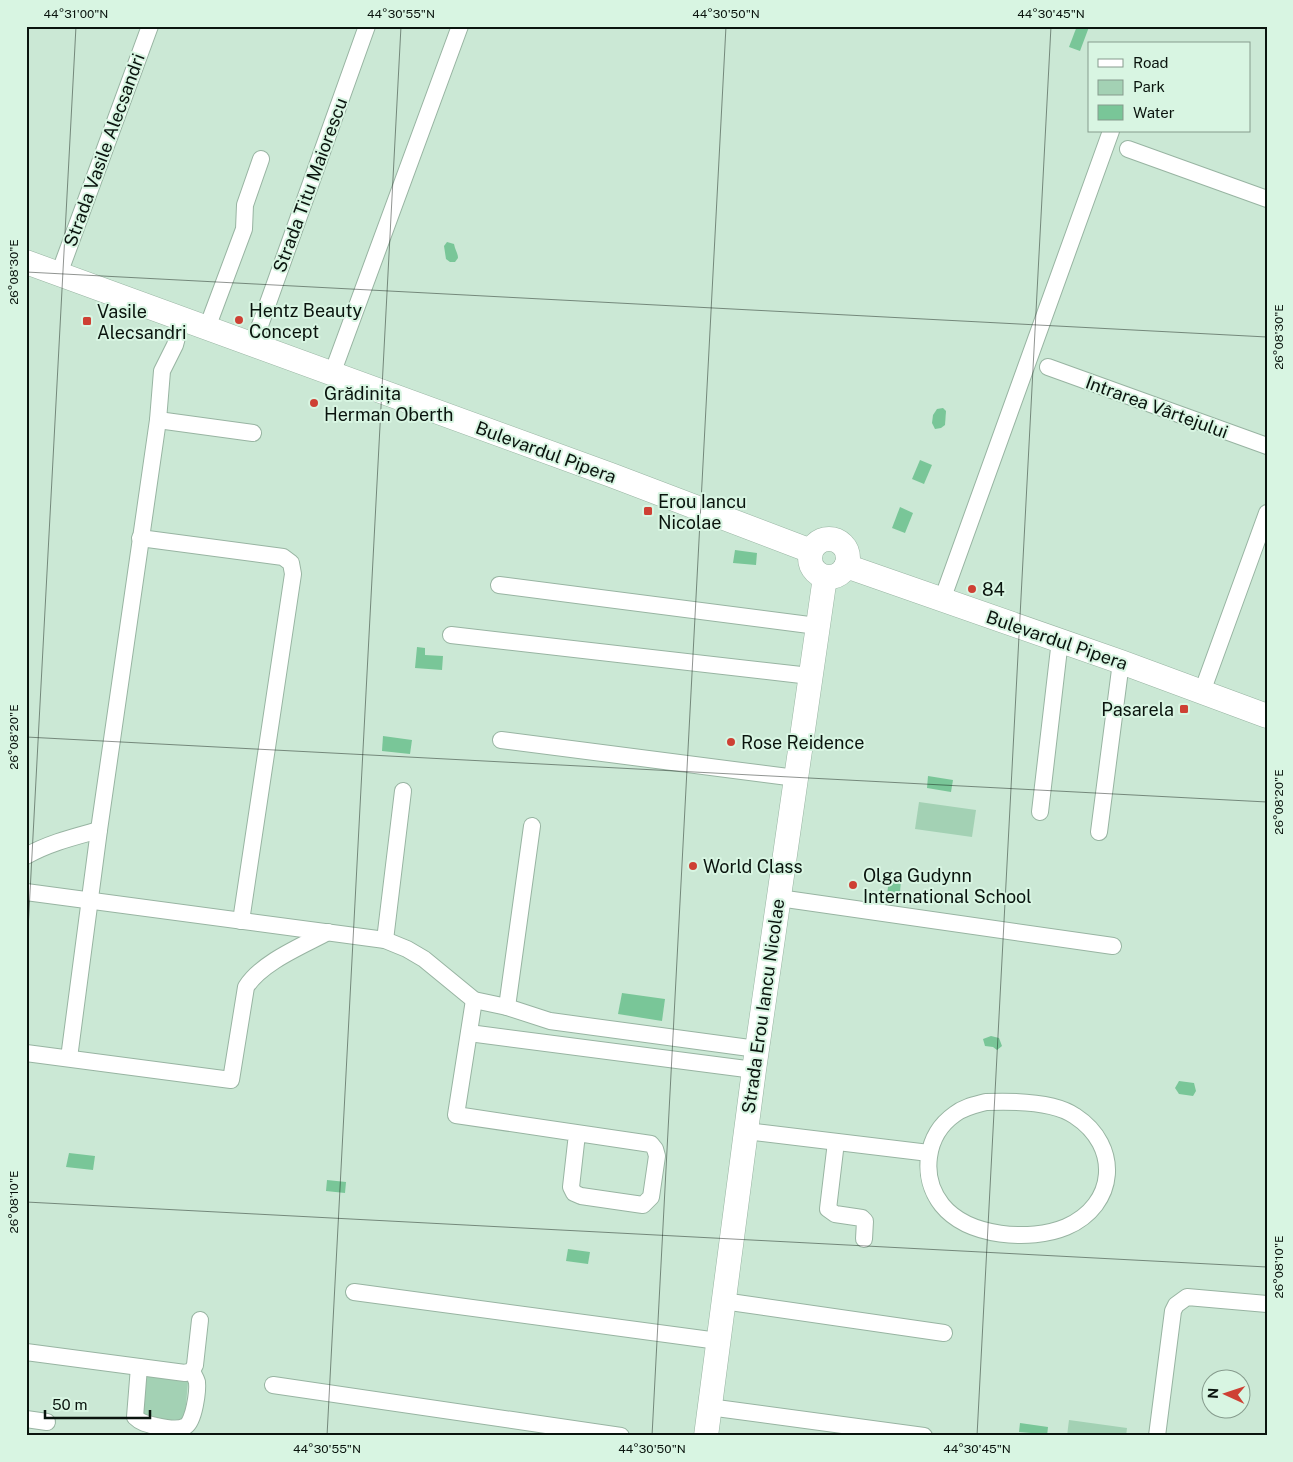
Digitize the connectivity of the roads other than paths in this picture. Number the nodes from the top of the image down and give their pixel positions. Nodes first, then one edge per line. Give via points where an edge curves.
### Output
1 (150, 26) edge
2 (367, 26) edge
3 (460, 26) edge
4 (1111, 132) edge
5 (1128, 149) dead end
6 (261, 159) dead end
7 (1267, 199) edge
8 (26, 262) edge
9 (59, 274) junction
10 (182, 319) junction
11 (207, 328) junction
12 (253, 344) junction
13 (1048, 367) dead end
14 (332, 374) junction
15 (159, 412) junction
16 (253, 433) dead end
17 (1267, 446) edge
18 (1267, 513) edge
19 (140, 538) junction
20 (811, 552) junction
21 (846, 566) junction
22 (825, 577) junction
23 (498, 585) dead end
24 (942, 600) junction
25 (817, 626) junction
26 (452, 635) dead end
27 (1060, 640) junction
28 (1121, 662) junction
29 (810, 676) junction
30 (1202, 692) junction
31 (1267, 716) edge
32 (501, 740) dead end
33 (796, 778) junction
34 (403, 791) dead end
35 (1040, 812) dead end
36 (532, 826) dead end
37 (99, 830) junction
38 (1099, 832) dead end
39 (26, 856) edge
40 (26, 892) edge
41 (779, 898) junction
42 (89, 899) junction
43 (241, 921) junction
44 (328, 932) junction
45 (385, 940) junction
46 (1113, 946) dead end
47 (474, 1000) junction
48 (507, 1007) junction
49 (469, 1033) junction
50 (26, 1053) edge
51 (69, 1058) junction
52 (755, 1059) junction
53 (746, 1131) junction
54 (578, 1134) junction
55 (836, 1142) junction
56 (929, 1153) junction
57 (864, 1239) dead end
58 (354, 1292) dead end
59 (723, 1302) junction
60 (1267, 1304) edge
61 (200, 1320) dead end
62 (944, 1332) dead end
63 (718, 1341) junction
64 (26, 1352) edge
65 (139, 1368) junction
66 (192, 1371) junction
67 (273, 1385) dead end
68 (709, 1407) junction
69 (26, 1419) edge
70 (47, 1422) dead end
71 (621, 1436) edge
72 (706, 1436) edge
73 (924, 1436) edge
74 (1157, 1436) edge

1 - 9 street, Strada Vasile Alecsandri
2 - 12 street, Strada Titu Maiorescu
3 - 14 street
4 - 24 street
5 - 7 street
6 - 11 street via 245,205 244,229
8 - 9 main road, Bulevardul Pipera
9 - 10 main road, Bulevardul Pipera
10 - 11 main road, Bulevardul Pipera
10 - 15 street via 175,346 174,376
11 - 12 main road, Bulevardul Pipera
12 - 14 main road, Bulevardul Pipera
13 - 17 street, Intrarea Vârtejului
14 - 20 main road, Bulevardul Pipera
15 - 16 street
15 - 19 street
18 - 30 street
19 - 37 street
19 - 43 street via 283,557 291,562 293,574
20 - 21 main road via 819,542 827,539 836,541 847,553
20 - 22 main road via 812,568
21 - 22 main road via 838,575
21 - 24 main road, Bulevardul Pipera
22 - 25 main road, Strada Erou Iancu Nicolae
23 - 25 street
24 - 27 main road, Bulevardul Pipera
25 - 29 main road, Strada Erou Iancu Nicolae
26 - 29 street
27 - 28 main road, Bulevardul Pipera
27 - 35 street
28 - 30 main road, Bulevardul Pipera
28 - 38 street
29 - 33 main road, Strada Erou Iancu Nicolae
30 - 31 main road, Bulevardul Pipera
32 - 33 street
33 - 41 main road, Strada Erou Iancu Nicolae
34 - 45 street
36 - 48 street
37 - 39 street via 38,849
37 - 42 street
40 - 42 street
41 - 46 street
41 - 52 main road, Strada Erou Iancu Nicolae
42 - 43 street
42 - 51 street
43 - 44 street
44 - 45 street
44 - 51 street via 252,977 246,987 231,1080
45 - 47 street via 424,960
47 - 48 street
47 - 49 street
48 - 52 street via 550,1021
49 - 52 street
49 - 54 street via 456,1115
50 - 51 street
52 - 53 main road, Strada Erou Iancu Nicolae
53 - 55 street
53 - 59 main road, Strada Erou Iancu Nicolae
54 - 54 street via 651,1144 657,1156 648,1202 644,1205 574,1193 571,1186
55 - 56 street
55 - 57 street via 828,1209 835,1214 862,1218 865,1221
56 - 56 street via 931,1182 943,1205 968,1224 997,1232 1033,1234 1068,1226 1091,1211 1105,1187 1106,1156 1099,1140 1076,1116 1047,1106 998,1102 974,1105 947,1120
58 - 63 street
59 - 62 street
59 - 63 main road, Strada Erou Iancu Nicolae
60 - 74 street via 1187,1297 1180,1300 1173,1311
61 - 66 street
63 - 68 main road, Strada Erou Iancu Nicolae
64 - 65 street
65 - 66 street
65 - 66 street via 135,1417 140,1422 172,1428 185,1427 193,1415 197,1382
67 - 71 street
68 - 72 main road, Strada Erou Iancu Nicolae
68 - 73 street
69 - 70 street

